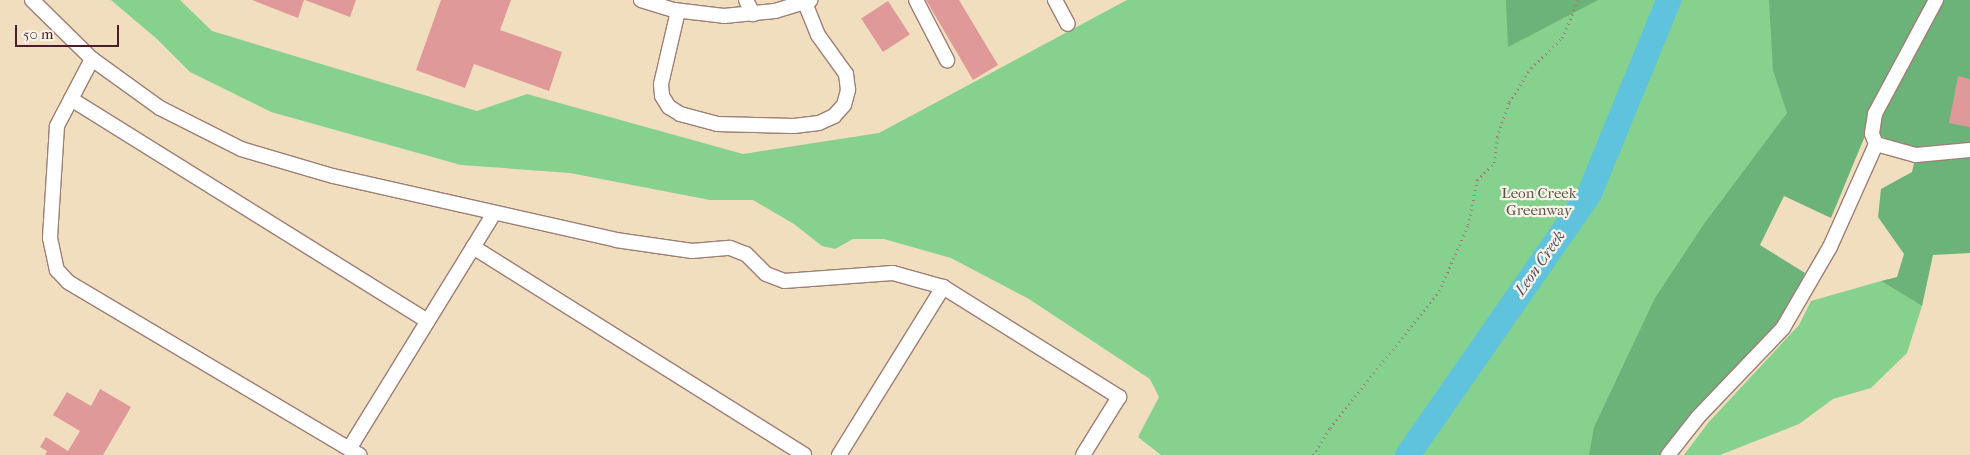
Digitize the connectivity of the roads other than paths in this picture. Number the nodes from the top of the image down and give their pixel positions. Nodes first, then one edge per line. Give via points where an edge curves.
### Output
1 (32, 0) edge
2 (641, 0) edge
3 (746, 0) edge
4 (916, 0) edge
5 (1055, 0) edge
6 (1936, 0) edge
7 (808, 1) edge
8 (676, 7) edge
9 (753, 14) junction
10 (1068, 24) dead end
11 (92, 59) junction
12 (948, 60) dead end
13 (71, 99) junction
14 (1876, 144) junction
15 (1970, 150) edge
16 (494, 213) junction
17 (473, 248) junction
18 (944, 287) junction
19 (428, 321) junction
20 (354, 452) edge
21 (804, 455) edge
22 (839, 455) edge
23 (1083, 455) edge
24 (1668, 455) edge

1 - 11 street
2 - 8 street
3 - 9 street
4 - 12 street
5 - 10 street
6 - 14 street via 1875,114 1872,134
7 - 8 street via 818,35 846,74 848,90 844,105 834,116 818,123 794,126 717,124 680,114 669,107 662,96 662,84
7 - 9 street
8 - 9 street via 724,16
11 - 13 street
11 - 16 street via 160,108 241,149 333,176
13 - 19 street
13 - 20 street via 57,126 50,238 57,270 68,282
14 - 15 street via 1916,155
14 - 24 street via 1830,247 1783,328 1698,416
16 - 17 street
16 - 18 street via 616,240 692,251 730,248 746,254 766,274 784,281 893,273
17 - 19 street
17 - 21 street
18 - 22 street
18 - 23 street via 1119,396
19 - 20 street

